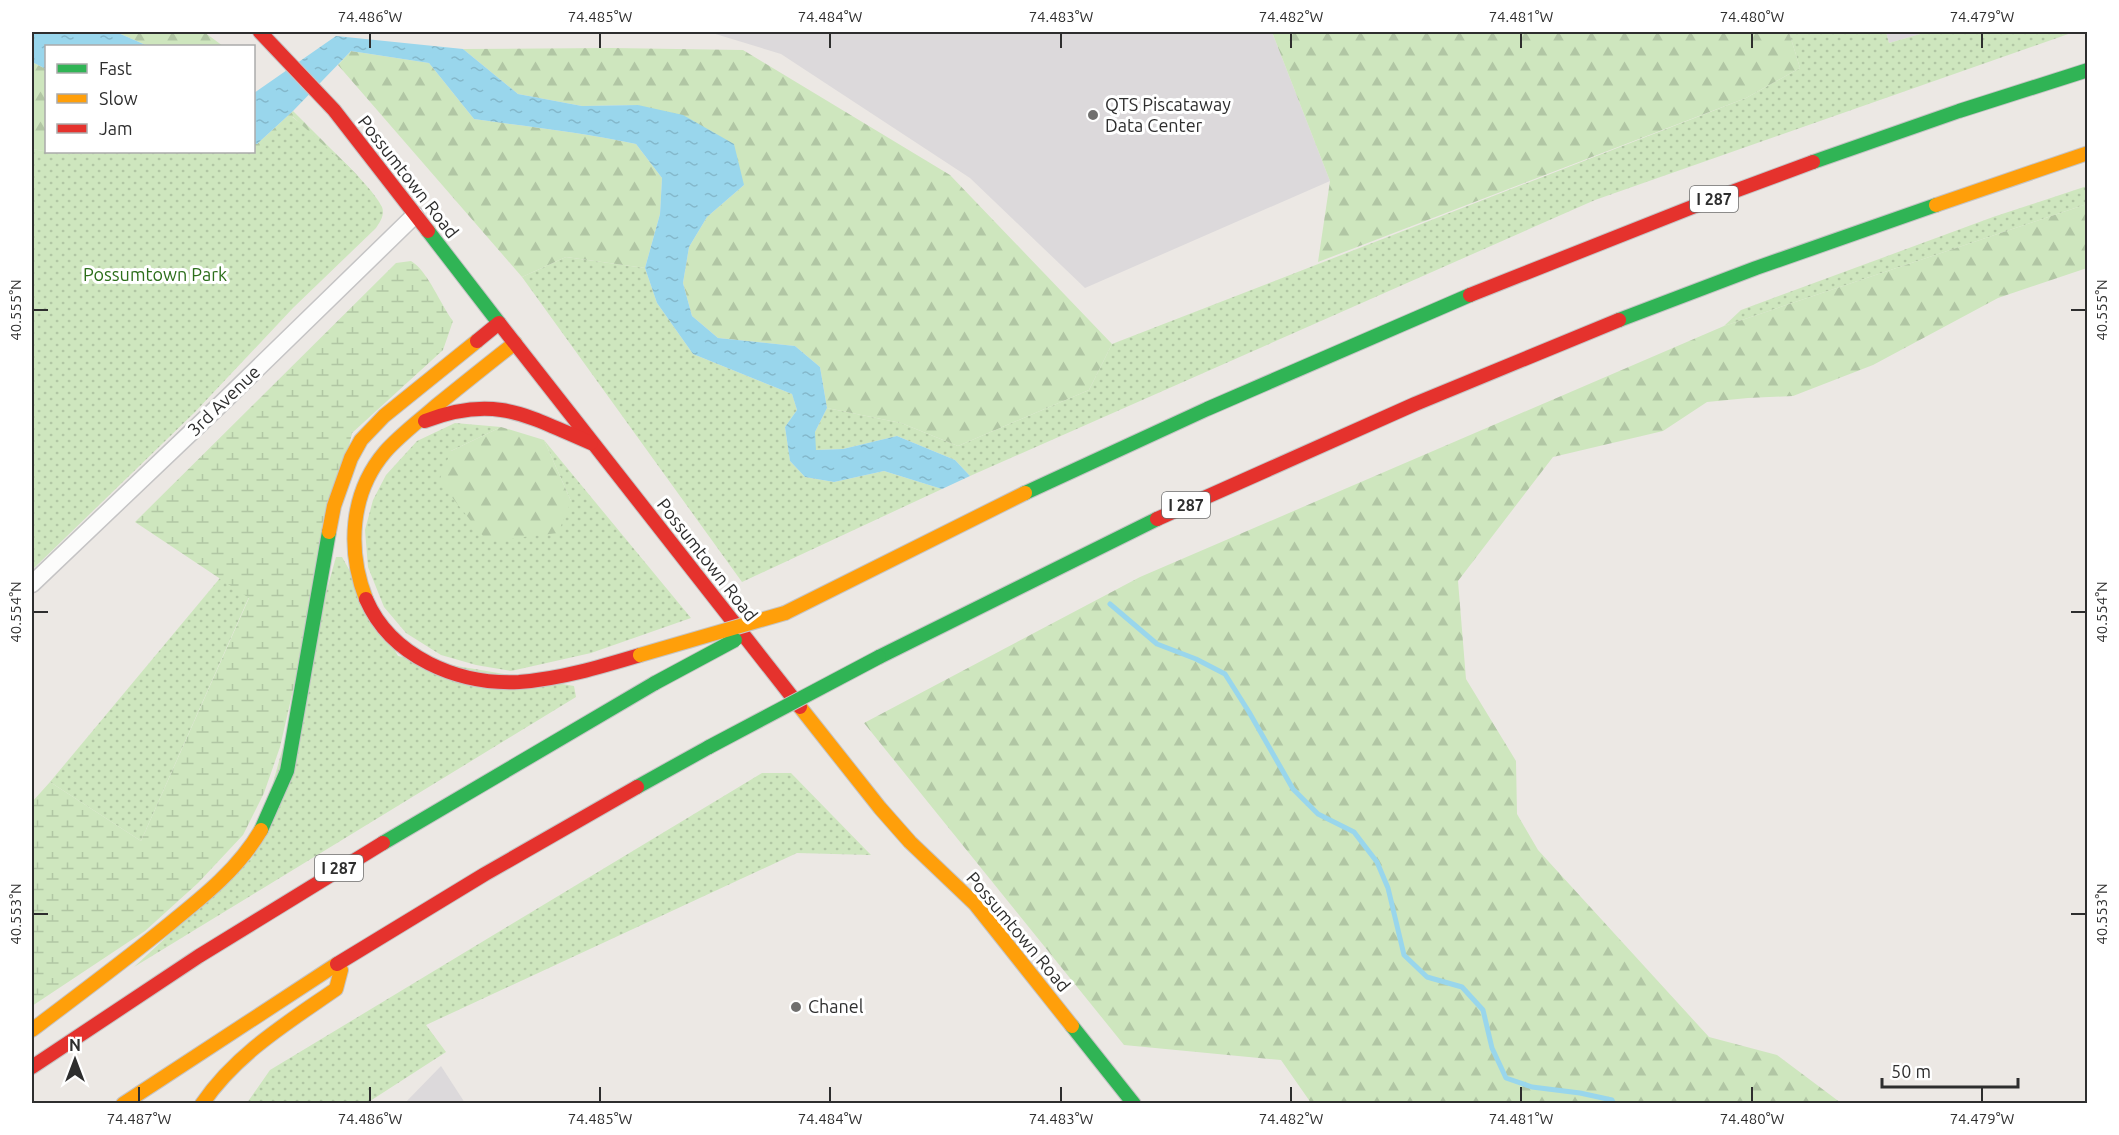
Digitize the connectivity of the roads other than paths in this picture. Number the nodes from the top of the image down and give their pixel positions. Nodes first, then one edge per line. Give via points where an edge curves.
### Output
1 (260, 32) edge
2 (2088, 70) edge
3 (2088, 153) edge
4 (415, 215) junction
5 (498, 323) junction
6 (515, 343) junction
7 (414, 425) junction
8 (591, 443) junction
9 (32, 584) edge
10 (785, 613) junction
11 (343, 961) junction
12 (32, 1030) edge
13 (32, 1067) edge
14 (123, 1104) edge
15 (202, 1104) edge
16 (1134, 1104) edge

1 - 4 main road, Possumtown Road via 334,110
2 - 10 main road, I 287 via 1821,159 1489,286 1348,345 1082,466
3 - 11 main road, I 287, bridge via 1647,309 1183,507 879,657 597,808
4 - 5 main road, Possumtown Road
4 - 9 street, 3rd Avenue
5 - 6 main road, Possumtown Road
5 - 12 main road via 384,416 351,458 334,506 287,771 261,829 238,862 203,896
6 - 7 main road
6 - 8 main road, Possumtown Road
7 - 8 main road via 484,407 525,416
7 - 10 main road, bridge via 377,461 366,484 352,535 353,558 366,598 382,628 400,646 435,666 486,680 549,678
8 - 16 main road, Possumtown Road via 880,807 910,842 975,904
10 - 13 main road, I 287, bridge via 655,683 331,873
11 - 14 main road, I 287
11 - 15 main road via 336,989 235,1065

